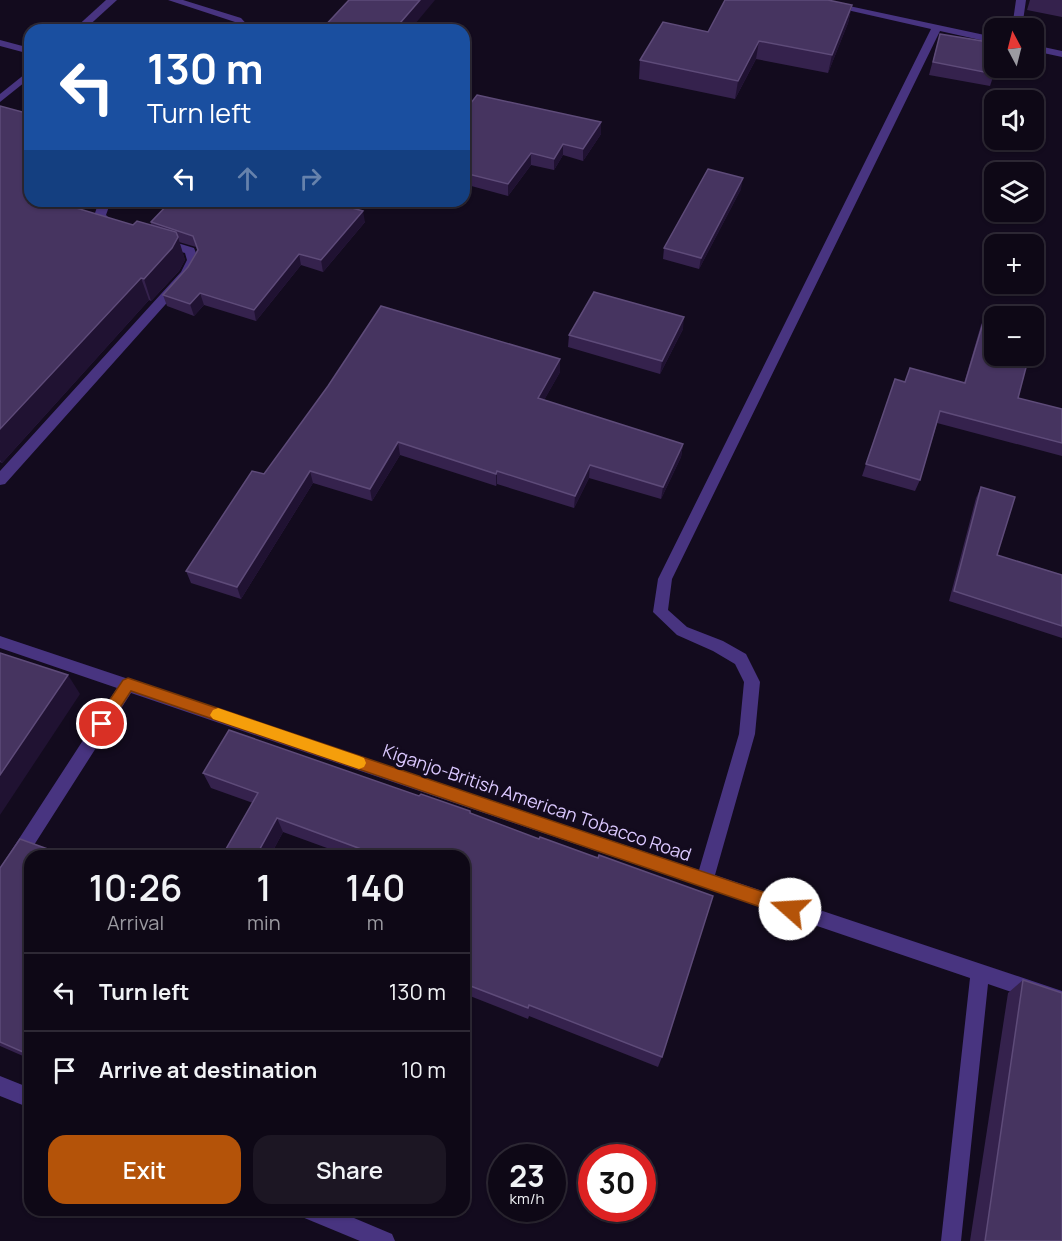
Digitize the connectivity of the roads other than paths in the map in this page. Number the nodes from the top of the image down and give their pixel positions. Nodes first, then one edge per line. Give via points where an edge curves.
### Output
1 (112, 0) edge
2 (173, 0) edge
3 (808, 0) edge
4 (872, 0) edge
5 (1021, 0) edge
6 (866, 12) junction
7 (1018, 18) edge
8 (85, 24) edge
9 (242, 24) edge
10 (937, 27) junction
11 (984, 38) edge
12 (0, 43) edge
13 (24, 49) edge
14 (1044, 50) edge
15 (1062, 54) edge
16 (24, 78) edge
17 (0, 99) edge
18 (103, 207) edge
19 (121, 231) edge
20 (144, 237) edge
21 (0, 480) edge
22 (0, 642) edge
23 (128, 684) junction
24 (705, 880) junction
25 (0, 883) edge
26 (980, 973) junction
27 (1062, 1000) edge
28 (0, 1086) edge
29 (24, 1096) edge
30 (324, 1216) edge
31 (385, 1241) edge
32 (951, 1241) edge

1 - 8 street
2 - 9 street
3 - 6 street
4 - 6 street
5 - 7 street
6 - 10 street
10 - 11 street
10 - 24 street via 665,579 660,612 682,631 741,658 752,682 747,734
12 - 13 street
14 - 15 street
16 - 17 street
18 - 19 street via 100,216 110,227
20 - 21 street via 190,251 193,260 186,274
22 - 23 street, Kiganjo-British American Tobacco Road
23 - 24 street, Kiganjo-British American Tobacco Road
23 - 25 street
24 - 26 street, Kiganjo-British American Tobacco Road
26 - 27 street, Kiganjo-British American Tobacco Road
26 - 32 street
28 - 29 street
30 - 31 street

